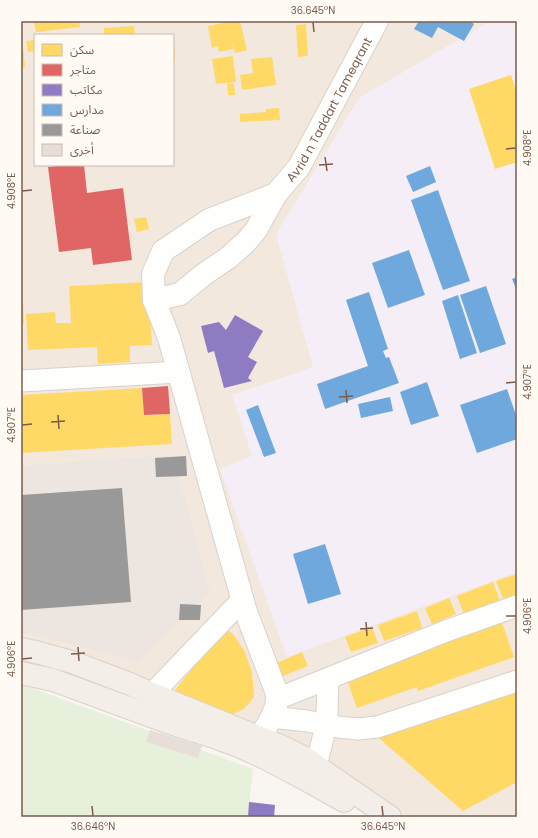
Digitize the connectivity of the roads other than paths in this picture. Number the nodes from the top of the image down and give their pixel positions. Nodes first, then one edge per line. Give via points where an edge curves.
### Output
1 (377, 21) edge
2 (276, 194) junction
3 (154, 300) junction
4 (179, 372) junction
5 (21, 381) edge
6 (243, 599) junction
7 (517, 606) edge
8 (21, 649) edge
9 (21, 673) edge
10 (328, 679) junction
11 (517, 681) edge
12 (152, 694) junction
13 (274, 708) junction
14 (326, 726) junction
15 (254, 744) junction
16 (316, 766) junction
17 (368, 817) edge
18 (390, 817) edge

1 - 2 main road, Avrid n Taddart Tameqrant via 299,166
2 - 3 main road, Avrid n Taddart Tameqrant via 256,230 228,258 180,294
2 - 3 main road via 210,220 163,251 153,274
3 - 4 main road
4 - 5 street
4 - 6 main road
6 - 12 street
6 - 13 main road via 274,684
7 - 10 street via 446,631
8 - 12 main road via 72,662
9 - 15 main road via 53,680 214,737
10 - 13 street
10 - 14 street
11 - 14 street via 377,727 358,729
12 - 15 main road
13 - 14 street
13 - 15 main road
14 - 16 street
15 - 16 main road via 283,747
15 - 17 main road via 266,758
16 - 18 main road

